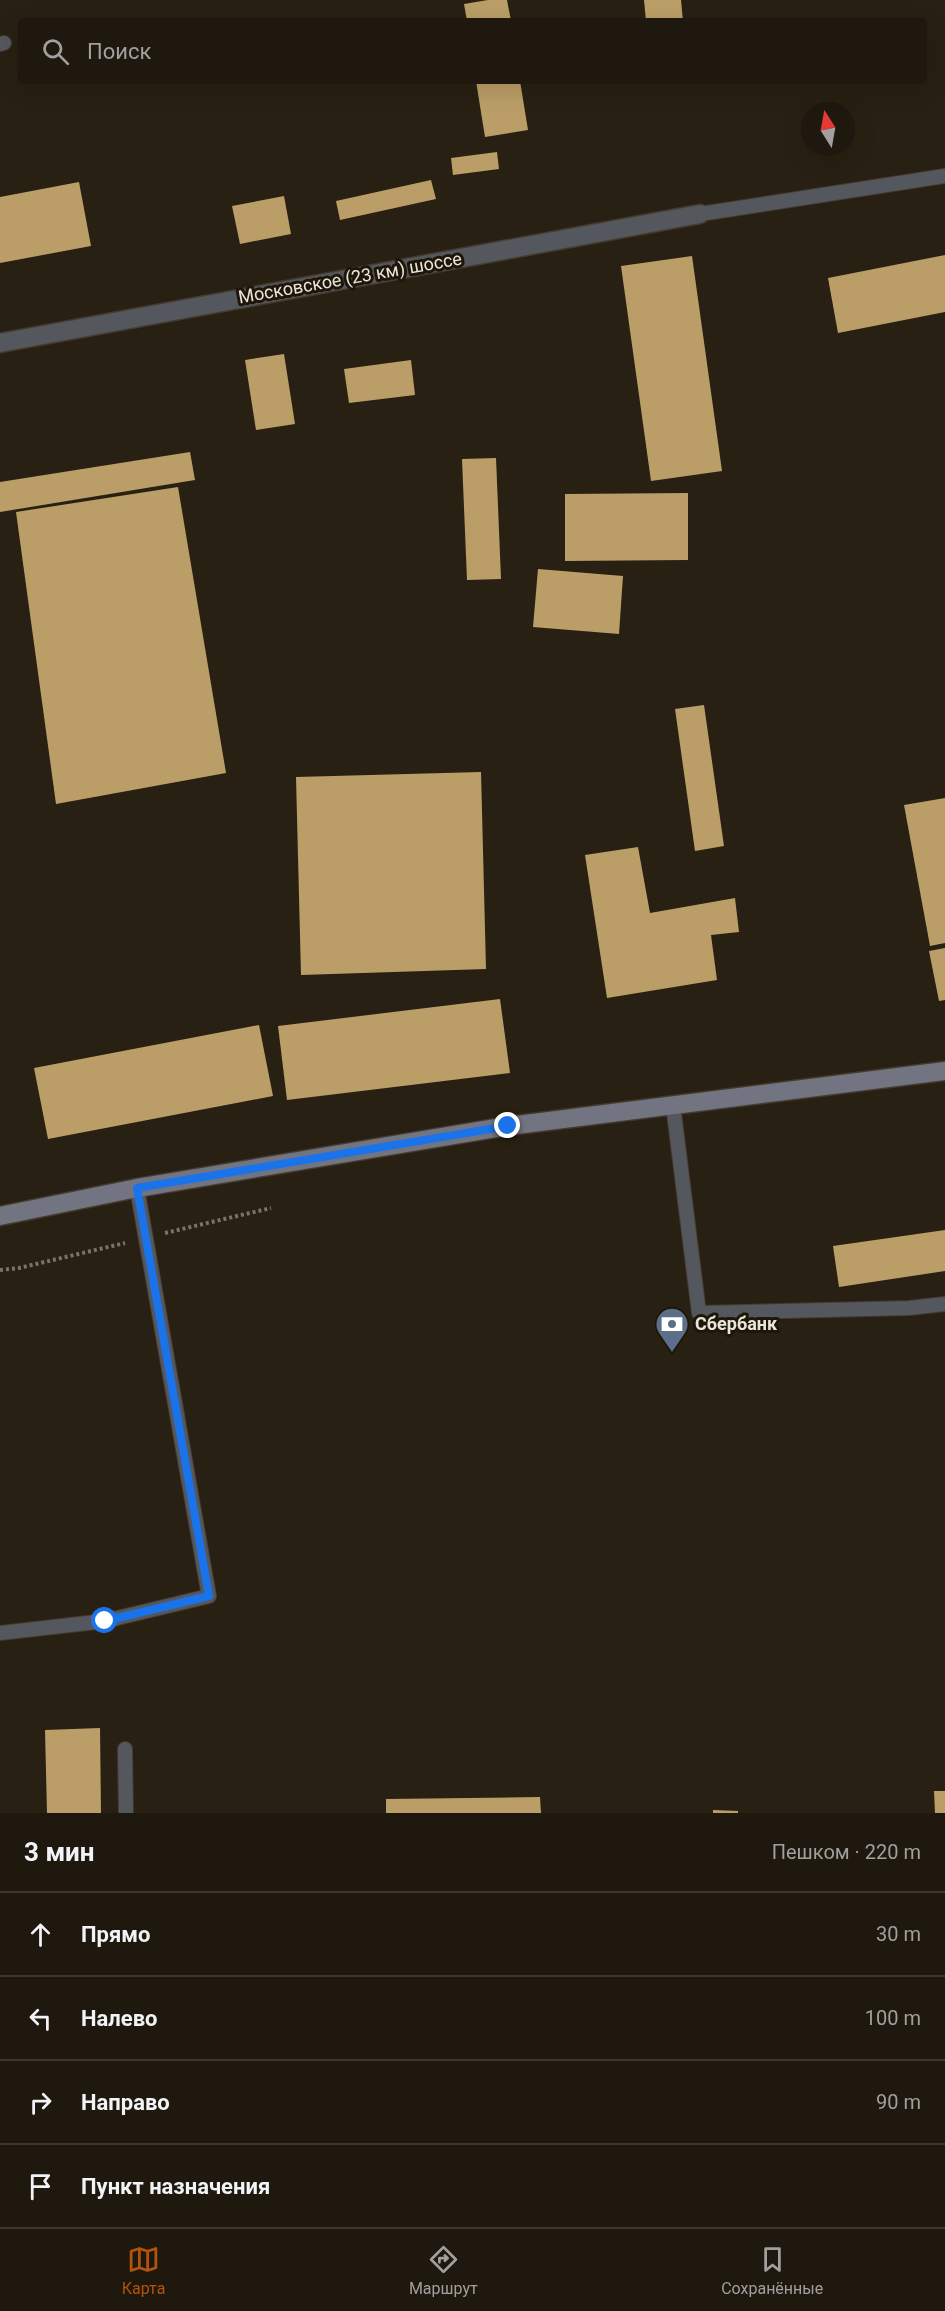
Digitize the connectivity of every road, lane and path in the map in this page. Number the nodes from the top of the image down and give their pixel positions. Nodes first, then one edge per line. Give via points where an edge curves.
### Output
1 (945, 176) edge
2 (700, 214) joint
3 (0, 342) edge
4 (945, 1071) edge
5 (673, 1105) junction
6 (137, 1188) junction
7 (0, 1216) edge
8 (945, 1304) edge
9 (0, 1633) edge
10 (125, 1749) dead end
11 (126, 1813) edge

1 - 2 lane
2 - 3 street, Московское (23 км) шоссе
4 - 5 street
5 - 6 street via 508,1126
5 - 8 lane via 699,1313
6 - 7 street
6 - 9 lane via 209,1596 105,1621
10 - 11 lane

